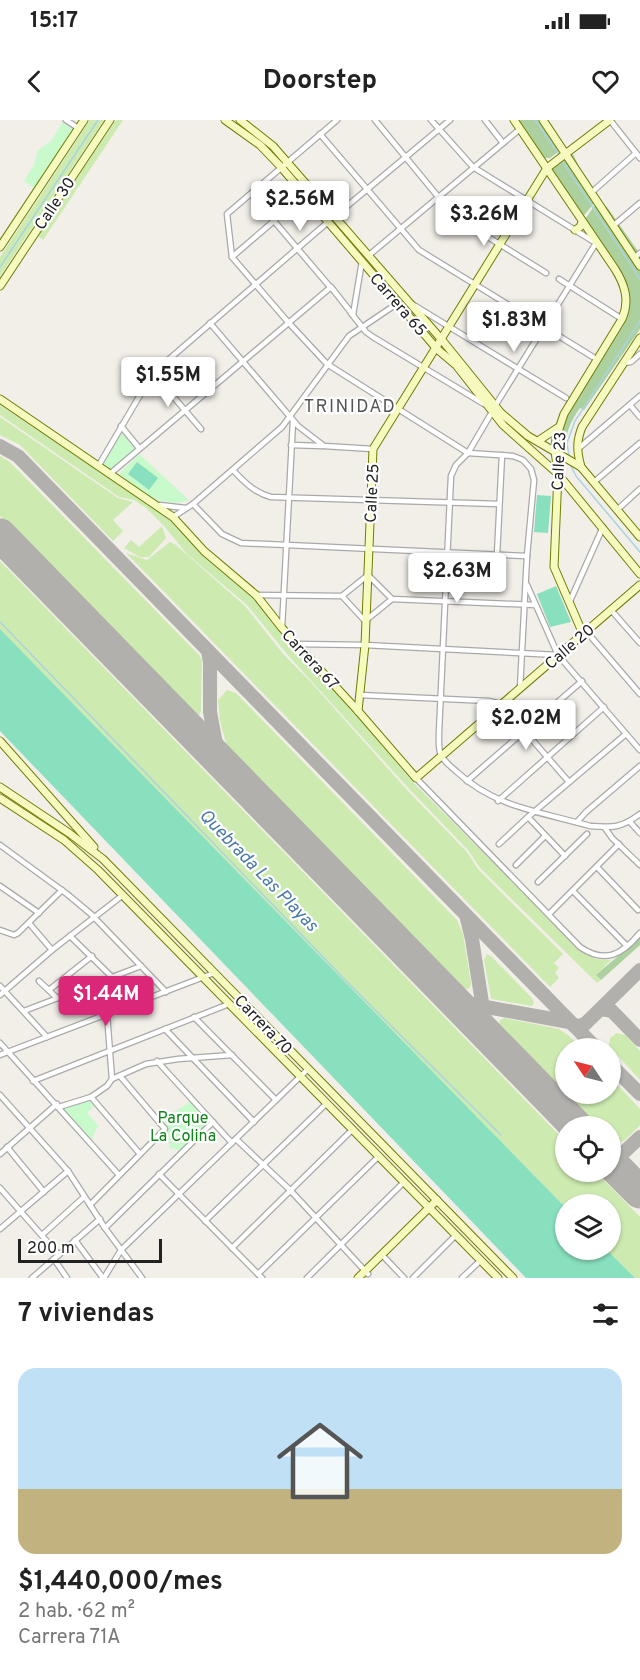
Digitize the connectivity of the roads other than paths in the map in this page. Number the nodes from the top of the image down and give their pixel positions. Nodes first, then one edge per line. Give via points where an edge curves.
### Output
1 (66, 120) edge
2 (84, 120) edge
3 (110, 120) edge
4 (225, 120) edge
5 (240, 120) edge
6 (375, 120) edge
7 (430, 120) edge
8 (450, 120) edge
9 (485, 120) edge
10 (514, 120) edge
11 (543, 120) edge
12 (610, 120) edge
13 (334, 121) edge
14 (78, 128) junction
15 (520, 129) junction
16 (438, 130) junction
17 (320, 134) junction
18 (503, 143) junction
19 (565, 154) junction
20 (638, 155) edge
21 (405, 157) junction
22 (284, 165) junction
23 (472, 167) junction
24 (548, 167) junction
25 (366, 190) junction
26 (592, 192) junction
27 (251, 194) junction
28 (438, 197) junction
29 (526, 200) junction
30 (640, 203) edge
31 (332, 219) junction
32 (275, 220) junction
33 (582, 222) junction
34 (614, 225) junction
35 (400, 229) junction
36 (575, 230) junction
37 (596, 243) junction
38 (500, 244) junction
39 (0, 247) edge
40 (298, 247) junction
41 (638, 255) edge
42 (368, 256) junction
43 (232, 257) junction
44 (362, 261) junction
45 (640, 266) edge
46 (546, 273) dead end
47 (559, 279) dead end
48 (255, 284) junction
49 (475, 285) junction
50 (0, 286) edge
51 (570, 286) junction
52 (331, 287) junction
53 (407, 301) junction
54 (398, 303) junction
55 (353, 315) junction
56 (622, 319) junction
57 (288, 322) junction
58 (210, 323) junction
59 (362, 326) junction
60 (450, 327) junction
61 (544, 327) junction
62 (640, 338) edge
63 (442, 340) junction
64 (437, 349) junction
65 (640, 354) edge
66 (593, 357) dead end
67 (243, 361) junction
68 (624, 363) junction
69 (327, 364) junction
70 (424, 368) junction
71 (518, 368) junction
72 (153, 373) junction
73 (640, 396) edge
74 (566, 398) dead end
75 (0, 399) edge
76 (486, 405) junction
77 (630, 405) junction
78 (399, 409) junction
79 (494, 409) junction
80 (185, 411) junction
81 (640, 417) edge
82 (292, 419) junction
83 (121, 426) junction
84 (559, 427) junction
85 (201, 429) dead end
86 (538, 441) junction
87 (640, 442) edge
88 (291, 445) junction
89 (324, 446) junction
90 (139, 448) junction
91 (373, 449) junction
92 (577, 450) junction
93 (555, 451) junction
94 (468, 453) junction
95 (502, 455) junction
96 (99, 465) junction
97 (578, 465) junction
98 (233, 470) junction
99 (111, 473) junction
100 (558, 474) junction
101 (594, 482) junction
102 (640, 489) edge
103 (290, 496) junction
104 (371, 500) junction
105 (450, 503) junction
106 (193, 504) junction
107 (499, 504) junction
108 (158, 505) junction
109 (186, 508) junction
110 (617, 510) junction
111 (173, 517) junction
112 (603, 527) junction
113 (640, 537) edge
114 (288, 544) junction
115 (369, 549) junction
116 (448, 553) junction
117 (497, 555) junction
118 (527, 556) junction
119 (640, 574) edge
120 (368, 575) junction
121 (525, 582) junction
122 (640, 585) edge
123 (256, 595) junction
124 (285, 595) junction
125 (342, 596) junction
126 (392, 599) junction
127 (446, 601) junction
128 (569, 604) junction
129 (525, 605) junction
130 (535, 605) junction
131 (611, 610) junction
132 (366, 621) junction
133 (282, 628) junction
134 (584, 633) junction
135 (296, 644) junction
136 (640, 644) edge
137 (365, 645) junction
138 (444, 649) junction
139 (522, 653) junction
140 (558, 655) junction
141 (582, 681) junction
142 (520, 688) junction
143 (343, 694) junction
144 (640, 694) edge
145 (360, 695) junction
146 (442, 699) junction
147 (501, 704) junction
148 (604, 707) junction
149 (358, 711) junction
150 (524, 731) junction
151 (626, 734) junction
152 (0, 741) edge
153 (640, 750) edge
154 (441, 756) junction
155 (546, 757) junction
156 (640, 766) edge
157 (416, 778) junction
158 (467, 781) junction
159 (568, 782) junction
160 (0, 787) edge
161 (0, 798) edge
162 (498, 801) junction
163 (535, 811) junction
164 (640, 814) edge
165 (528, 816) junction
166 (577, 822) junction
167 (630, 822) junction
168 (605, 827) junction
169 (640, 833) edge
170 (588, 834) dead end
171 (545, 836) junction
172 (499, 844) dead end
173 (619, 844) junction
174 (0, 845) edge
175 (565, 856) junction
176 (103, 859) junction
177 (516, 865) dead end
178 (640, 866) edge
179 (597, 867) junction
180 (538, 882) dead end
181 (0, 886) edge
182 (62, 891) junction
183 (573, 891) junction
184 (123, 895) junction
185 (638, 910) dead end
186 (39, 913) junction
187 (549, 914) junction
188 (94, 917) junction
189 (28, 923) junction
190 (0, 930) edge
191 (640, 933) edge
192 (70, 936) junction
193 (627, 946) junction
194 (52, 951) junction
195 (92, 956) junction
196 (141, 966) junction
197 (214, 973) junction
198 (203, 977) junction
199 (113, 978) junction
200 (39, 981) dead end
201 (0, 986) edge
202 (49, 990) junction
203 (166, 992) junction
204 (2, 993) edge
205 (57, 999) junction
206 (229, 1004) junction
207 (24, 1011) junction
208 (107, 1014) junction
209 (194, 1017) junction
210 (165, 1029) junction
211 (47, 1037) junction
212 (0, 1043) edge
213 (111, 1050) junction
214 (7, 1052) junction
215 (0, 1055) edge
216 (232, 1055) junction
217 (194, 1058) junction
218 (158, 1061) junction
219 (308, 1070) junction
220 (120, 1076) junction
221 (300, 1077) junction
222 (112, 1079) junction
223 (33, 1081) junction
224 (0, 1095) edge
225 (91, 1096) junction
226 (276, 1100) junction
227 (326, 1104) junction
228 (58, 1106) junction
229 (213, 1122) junction
230 (254, 1122) junction
231 (30, 1127) junction
232 (352, 1130) junction
233 (234, 1141) junction
234 (7, 1147) junction
235 (0, 1154) edge
236 (140, 1154) junction
237 (378, 1157) junction
238 (264, 1164) junction
239 (68, 1171) junction
240 (159, 1174) junction
241 (119, 1175) junction
242 (403, 1183) junction
243 (0, 1188) edge
244 (290, 1190) junction
245 (44, 1192) junction
246 (179, 1194) junction
247 (84, 1197) junction
248 (439, 1202) junction
249 (90, 1205) junction
250 (430, 1210) junction
251 (21, 1212) junction
252 (316, 1218) junction
253 (100, 1219) junction
254 (205, 1221) junction
255 (105, 1228) junction
256 (0, 1229) edge
257 (42, 1235) junction
258 (456, 1235) junction
259 (75, 1240) junction
260 (341, 1245) junction
261 (232, 1248) junction
262 (122, 1250) junction
263 (59, 1255) junction
264 (385, 1258) junction
265 (54, 1259) junction
266 (481, 1260) junction
267 (366, 1274) edge
268 (260, 1276) edge
269 (34, 1278) edge
270 (67, 1278) edge
271 (103, 1278) edge
272 (142, 1278) edge
273 (307, 1278) edge
274 (358, 1278) edge
275 (404, 1278) edge
276 (413, 1278) edge
277 (462, 1278) edge
278 (498, 1278) edge
279 (513, 1278) edge

1 - 14 street
2 - 14 main road, Calle 30
3 - 50 main road, Calle 30
4 - 22 main road, Carrera 65
5 - 22 main road, Carrera 65 via 265,139
6 - 21 street
7 - 16 street
8 - 16 street
9 - 18 street
10 - 15 main road
11 - 19 main road
12 - 19 main road, Calle 25
12 - 20 street
13 - 17 street
14 - 39 main road, Calle 30
15 - 18 street
15 - 24 main road
16 - 21 street
16 - 23 street
17 - 22 street
17 - 25 street
18 - 23 street
19 - 24 main road, Calle 25
19 - 26 main road
20 - 26 street
21 - 25 street
21 - 28 street
22 - 27 street
22 - 31 main road, Carrera 65
23 - 28 street
23 - 29 street
24 - 29 main road, Calle 25
24 - 33 main road
25 - 31 street
25 - 35 street
26 - 34 main road
27 - 32 street
27 - 43 street via 227,214
28 - 35 street
28 - 38 street via 454,216
29 - 36 street
29 - 38 main road, Calle 25
30 - 34 street
31 - 40 street
31 - 42 main road, Carrera 65
31 - 44 main road, Carrera 65
32 - 40 street
32 - 43 street
33 - 36 main road
33 - 37 main road
34 - 41 main road
35 - 42 street
35 - 49 street via 420,250
36 - 37 street
37 - 51 street
37 - 56 main road, Calle 23 via 624,285 627,300
38 - 46 street
38 - 49 main road, Calle 25
40 - 48 street
40 - 52 street
41 - 45 main road
42 - 53 main road, Carrera 65
43 - 48 street
44 - 54 main road, Carrera 65
44 - 55 street
47 - 51 street
48 - 57 street
48 - 58 street
49 - 60 main road, Calle 25
49 - 61 street
51 - 56 street
51 - 61 street
52 - 55 street
52 - 57 street
53 - 60 street
53 - 63 main road, Carrera 65
54 - 59 street
54 - 64 main road, Carrera 65
55 - 59 street
56 - 84 main road, Calle 23
57 - 67 street
57 - 69 street
58 - 67 street
58 - 72 street
59 - 69 street via 348,336
59 - 70 street
60 - 63 main road, Calle 25
60 - 71 street
61 - 66 street
61 - 71 street
62 - 68 main road, Calle 23
63 - 64 main road, Calle 25
63 - 79 main road, Carrera 65
64 - 70 main road, Calle 25
64 - 76 main road, Carrera 65 via 456,365
65 - 68 street
67 - 80 street
67 - 82 street
68 - 92 main road, Calle 23 via 582,427
69 - 78 street
69 - 82 street
70 - 76 street
70 - 78 main road, Calle 25
71 - 74 street
71 - 79 street
72 - 80 street
72 - 83 street
73 - 77 street
75 - 96 main road, Carrera 67
76 - 79 main road, Carrera 65
77 - 81 street
77 - 92 street
78 - 91 main road, Calle 25
78 - 94 street
79 - 86 main road, Carrera 65
79 - 94 street
79 - 100 main road, Carrera 65 via 514,437
80 - 85 street
80 - 90 street
82 - 88 street
82 - 89 street
82 - 98 street
83 - 90 street
83 - 96 street
84 - 86 main road
84 - 93 main road, Calle 23
86 - 93 main road, Carrera 65
87 - 101 street
88 - 89 street
88 - 103 street
89 - 91 street
90 - 99 street
91 - 104 main road, Calle 25
92 - 97 main road, Calle 23
93 - 97 main road, Carrera 65
93 - 100 main road, Calle 23
94 - 95 street
94 - 105 street via 452,470
95 - 107 street
95 - 118 street, Calle 23 via 527,463 534,480
96 - 99 main road, Carrera 67
97 - 101 main road, Carrera 65
98 - 103 street via 258,492 271,497
98 - 106 street
99 - 108 main road, Carrera 67
100 - 112 main road, Carrera 65
100 - 128 main road, Calle 23 via 554,567
101 - 110 main road, Carrera 65
102 - 110 street
103 - 104 street
103 - 114 street
104 - 105 street
104 - 115 main road, Calle 25
105 - 107 street
105 - 116 street
106 - 109 street
106 - 114 street via 233,541
107 - 117 street
108 - 109 street
108 - 111 main road, Carrera 67
109 - 111 street
110 - 113 main road, Carrera 65
111 - 123 main road, Carrera 67 via 204,551
112 - 119 main road, Carrera 65
112 - 128 street
114 - 115 street
114 - 124 street
115 - 116 street
115 - 120 main road, Calle 25
116 - 117 street
116 - 127 street
117 - 118 street
118 - 121 street, Calle 23
120 - 125 street
120 - 126 street
120 - 132 main road, Calle 25
121 - 129 street, Calle 23
121 - 130 street
122 - 131 main road, Calle 20
123 - 124 street
123 - 133 main road, Carrera 67
124 - 125 street
124 - 133 street
125 - 132 street
126 - 127 street
126 - 132 street
127 - 129 street
127 - 138 street
128 - 134 main road, Calle 23
129 - 130 street
129 - 139 street, Calle 23
130 - 140 street
131 - 134 main road, Calle 20
131 - 136 street
132 - 137 main road, Calle 25
133 - 135 main road, Carrera 67
134 - 140 main road, Calle 20
134 - 144 street
135 - 137 street
135 - 143 main road, Carrera 67
137 - 138 street
137 - 145 main road, Calle 25
138 - 139 street
138 - 146 street
139 - 140 street
139 - 142 street, Calle 23
140 - 141 street
140 - 142 main road, Calle 20
141 - 148 street
141 - 150 street
142 - 147 main road, Calle 20
143 - 145 main road
143 - 149 main road, Carrera 67
145 - 146 street
145 - 149 main road, Calle 25
146 - 147 street
146 - 154 street
147 - 150 street
147 - 154 main road, Calle 20
148 - 151 street
148 - 155 street
149 - 157 main road, Carrera 67
150 - 155 street
150 - 158 street
151 - 153 street
151 - 159 street
152 - 176 main road
154 - 157 main road, Calle 20
154 - 158 street
155 - 159 street
155 - 162 street
156 - 166 street
157 - 187 street, Carrera 67
158 - 162 street
159 - 163 street
160 - 176 main road, Carrera 70
161 - 184 main road, Carrera 70 via 75,849
162 - 163 street
163 - 165 street
163 - 166 street
164 - 167 street
165 - 171 street
165 - 172 street
166 - 168 street
167 - 168 street via 616,828
167 - 169 street
168 - 173 street
170 - 175 street
171 - 175 street
171 - 177 street
173 - 178 street
173 - 179 street
174 - 182 street
175 - 180 street
176 - 197 main road, Carrera 70
179 - 183 street
179 - 185 street
181 - 186 street
182 - 186 street
182 - 188 street
183 - 187 street
183 - 193 street
184 - 188 street
184 - 198 main road, Carrera 70
186 - 189 street
187 - 193 street, Carrera 67 via 590,954 614,956
188 - 192 street
188 - 196 street
189 - 190 street via 14,935
189 - 194 street
191 - 193 street
192 - 194 street
192 - 195 street
194 - 204 street
195 - 199 street
195 - 202 street
196 - 199 street
196 - 203 street
197 - 198 street
197 - 219 main road, Carrera 70
198 - 203 street
198 - 206 main road, Carrera 70
199 - 205 street
200 - 202 street
201 - 204 street
202 - 205 street
203 - 208 street
204 - 207 street
205 - 207 street
206 - 209 street
206 - 221 main road, Carrera 70
207 - 211 street
208 - 211 street
208 - 213 street
209 - 210 street
209 - 216 street
210 - 213 street
210 - 217 street
211 - 214 street
212 - 214 street
213 - 222 street
213 - 223 street
214 - 215 street
214 - 223 street
216 - 217 street
216 - 226 street
217 - 218 street
217 - 230 street
218 - 220 street
218 - 229 street
219 - 221 street
219 - 248 main road, Carrera 70
220 - 222 street
220 - 236 street via 165,1127
221 - 226 street
221 - 227 main road, Carrera 70
222 - 225 street
223 - 228 street
224 - 231 street
225 - 228 street
225 - 236 street
226 - 230 street
227 - 232 main road, Carrera 70
227 - 238 street
228 - 231 street
228 - 241 street
229 - 233 street
229 - 240 street
230 - 233 street
231 - 234 street
231 - 239 street
232 - 237 main road, Carrera 70
232 - 244 street
233 - 238 street
233 - 246 street
234 - 235 street
234 - 245 street
236 - 241 street
237 - 242 main road, Carrera 70
237 - 252 street
238 - 244 street
238 - 254 street
239 - 245 street
239 - 247 street
240 - 246 street
240 - 255 street
241 - 249 street
242 - 250 main road, Carrera 70
242 - 260 street
243 - 251 street
244 - 252 street
244 - 261 street
245 - 251 street
246 - 254 street
246 - 262 street
247 - 249 street
247 - 257 street
248 - 250 main road
248 - 279 main road, Carrera 70
249 - 253 street
250 - 258 main road, Carrera 70
250 - 264 main road
250 - 267 main road
251 - 256 street
251 - 257 street
252 - 260 street
252 - 268 street
253 - 255 street
253 - 259 street
254 - 261 street
255 - 262 street
257 - 263 street
258 - 266 main road, Carrera 70
258 - 276 street
259 - 263 street
259 - 271 street
260 - 267 street
260 - 273 street
261 - 268 street
262 - 271 street
262 - 272 street
263 - 265 street
264 - 267 main road
264 - 275 street
265 - 269 street
265 - 270 street
266 - 277 street
266 - 278 main road, Carrera 70
267 - 274 main road

